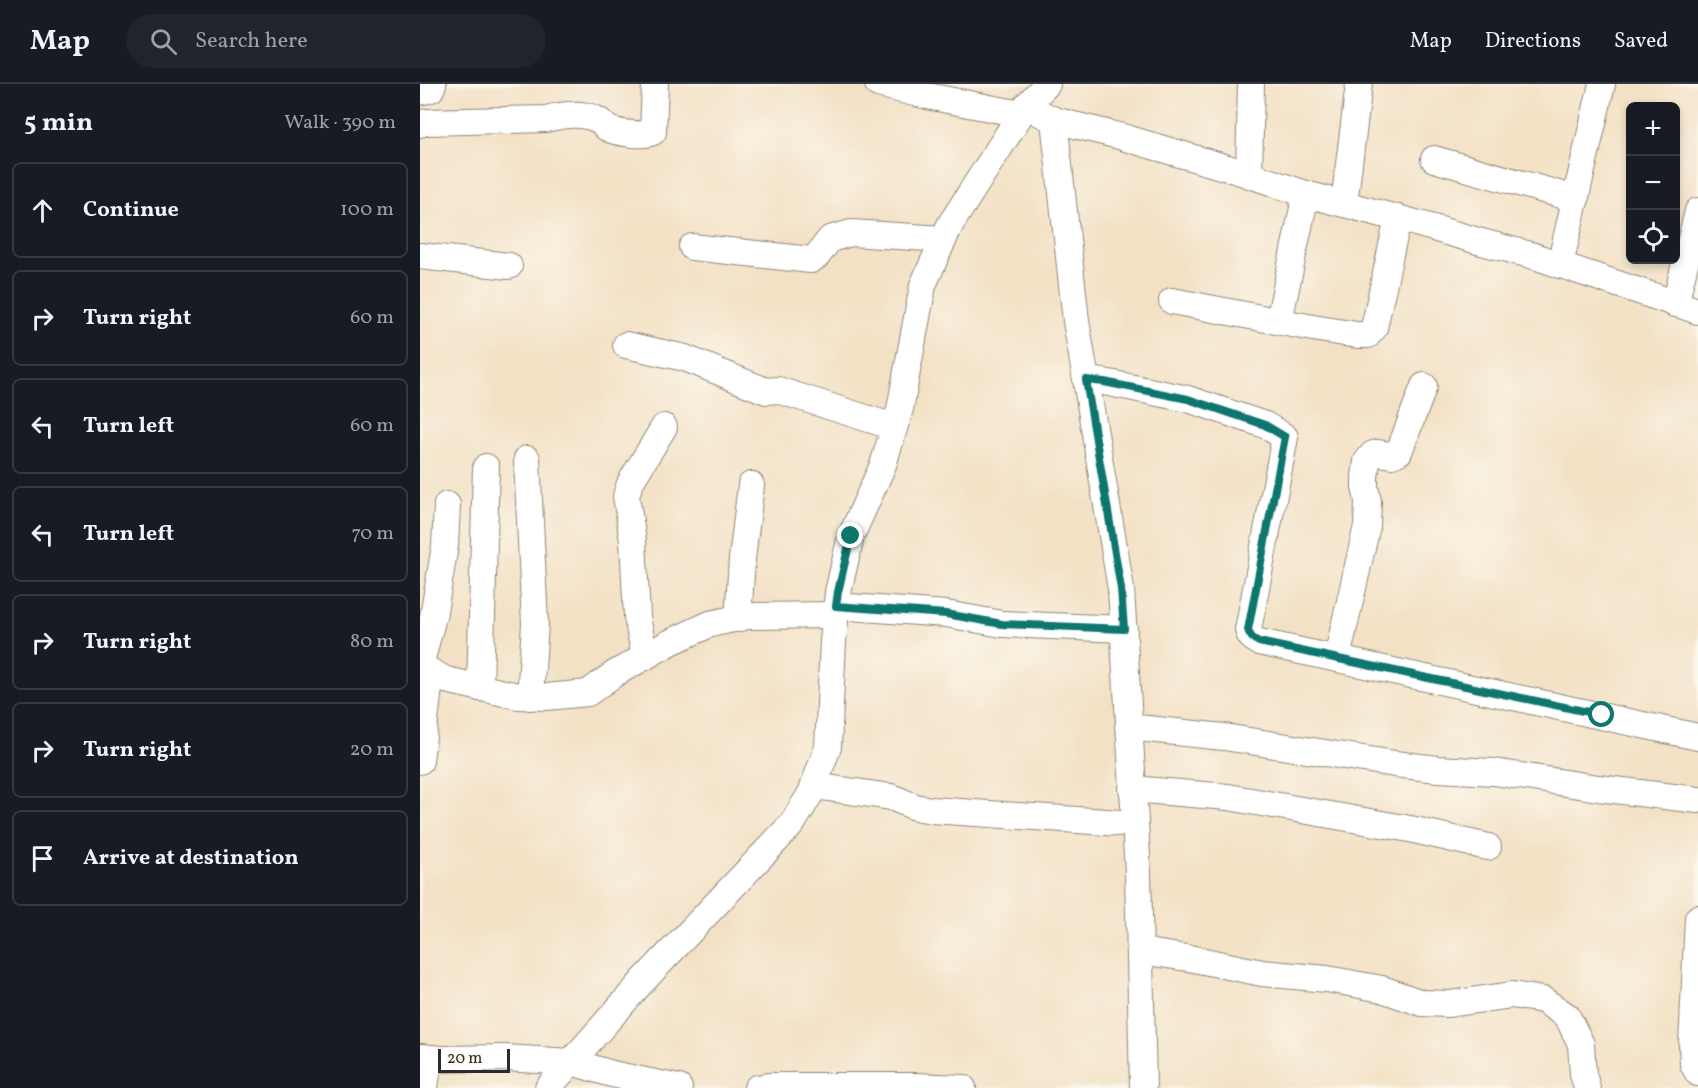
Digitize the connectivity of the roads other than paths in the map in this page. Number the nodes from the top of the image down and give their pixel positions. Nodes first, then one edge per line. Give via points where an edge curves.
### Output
1 (433, 84) edge
2 (655, 84) edge
3 (878, 84) edge
4 (1047, 84) edge
5 (1251, 84) edge
6 (1359, 84) edge
7 (1602, 84) edge
8 (420, 92) edge
9 (1023, 110) junction
10 (1054, 120) junction
11 (420, 124) edge
12 (1434, 159) dead end
13 (1249, 175) junction
14 (1306, 194) junction
15 (1576, 199) junction
16 (1344, 204) junction
17 (1698, 211) edge
18 (1398, 218) junction
19 (944, 239) junction
20 (692, 247) dead end
21 (420, 256) edge
22 (1560, 265) junction
23 (509, 266) dead end
24 (1172, 301) dead end
25 (1686, 308) edge
26 (1279, 321) junction
27 (626, 345) dead end
28 (1086, 380) junction
29 (1424, 386) dead end
30 (664, 427) dead end
31 (894, 427) junction
32 (527, 459) dead end
33 (486, 467) dead end
34 (751, 484) dead end
35 (447, 505) dead end
36 (836, 611) junction
37 (738, 619) junction
38 (1124, 629) junction
39 (645, 657) junction
40 (1337, 658) junction
41 (424, 668) edge
42 (480, 688) junction
43 (530, 697) junction
44 (1128, 727) junction
45 (1698, 737) edge
46 (421, 747) edge
47 (814, 786) junction
48 (1132, 789) junction
49 (1698, 800) edge
50 (1135, 824) junction
51 (1488, 847) dead end
52 (1697, 927) edge
53 (1140, 951) junction
54 (425, 1057) edge
55 (572, 1062) junction
56 (1698, 1073) edge
57 (623, 1082) edge
58 (774, 1087) edge
59 (425, 1088) edge
60 (548, 1088) edge
61 (680, 1088) edge
62 (963, 1088) edge
63 (1143, 1088) edge
64 (1587, 1088) edge

1 - 8 street via 431,89
2 - 11 street via 653,132 648,135 607,128 596,119 562,115
3 - 9 street via 927,96
4 - 9 street
5 - 13 street
6 - 16 street
7 - 15 street
9 - 10 street
9 - 19 street
10 - 13 street
10 - 28 street
12 - 15 street
13 - 14 street
14 - 16 street
14 - 26 street
15 - 22 street
16 - 18 street
17 - 25 street
18 - 22 street
18 - 26 street via 1368,335
19 - 20 street via 851,233 830,238 811,260
19 - 31 street via 923,285
21 - 23 street
22 - 25 street
24 - 26 street
27 - 31 street via 685,358 766,391 778,390
28 - 38 street via 1121,589
28 - 40 street via 1188,399 1265,425 1285,437 1249,635 1259,642
29 - 40 street via 1399,452 1373,454 1367,461 1367,526
30 - 39 street via 626,496
31 - 36 street via 883,465 851,536
32 - 43 street via 535,624
33 - 42 street
34 - 37 street
35 - 41 street via 445,546
36 - 37 street
36 - 38 street via 946,614 1002,624
36 - 47 street via 828,747
37 - 39 street via 710,624
38 - 44 street
39 - 43 street via 588,693
40 - 45 street
41 - 42 street via 446,680
41 - 46 street
42 - 43 street
44 - 48 street
44 - 49 street
47 - 50 street via 891,797 932,810
47 - 55 street via 792,824
48 - 50 street
48 - 51 street via 1228,797
50 - 53 street
52 - 56 street via 1692,1045 1693,1064
53 - 63 street
53 - 64 street via 1382,989 1422,1003 1449,1004 1512,995 1543,1000 1567,1016 1581,1044
54 - 55 street
54 - 59 street
55 - 57 street
55 - 60 street
57 - 61 street
58 - 62 street

